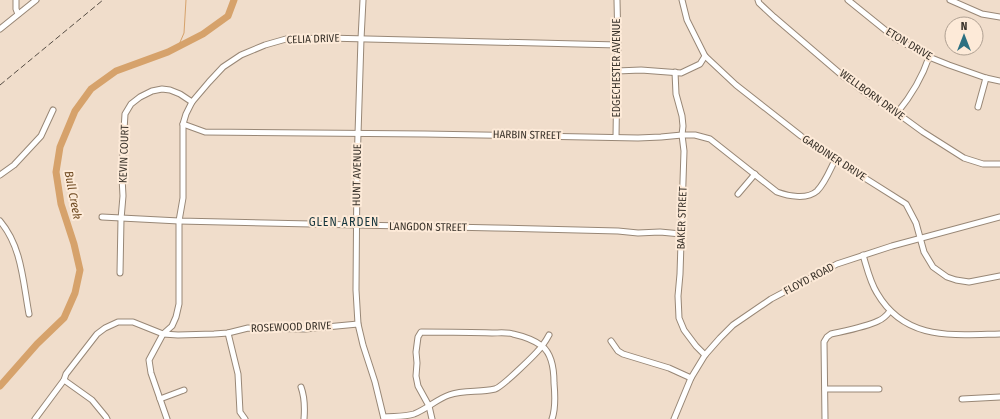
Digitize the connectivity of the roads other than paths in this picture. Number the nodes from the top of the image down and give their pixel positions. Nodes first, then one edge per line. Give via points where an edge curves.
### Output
1 (16, 0) edge
2 (36, 0) edge
3 (363, 0) edge
4 (617, 0) edge
5 (682, 0) edge
6 (758, 0) edge
7 (848, 0) edge
8 (950, 0) edge
9 (18, 14) junction
10 (1000, 17) edge
11 (0, 29) edge
12 (361, 39) junction
13 (618, 45) junction
14 (705, 56) junction
15 (929, 57) junction
16 (712, 62) junction
17 (700, 64) junction
18 (617, 71) junction
19 (675, 72) junction
20 (986, 78) junction
21 (1000, 81) edge
22 (192, 102) junction
23 (978, 107) dead end
24 (53, 110) dead end
25 (897, 113) junction
26 (183, 124) junction
27 (358, 133) junction
28 (365, 133) junction
29 (682, 135) junction
30 (616, 137) junction
31 (358, 141) junction
32 (835, 160) junction
33 (1000, 164) edge
34 (755, 174) junction
35 (0, 175) edge
36 (738, 194) dead end
37 (102, 217) dead end
38 (1000, 217) edge
39 (121, 219) junction
40 (0, 221) edge
41 (179, 221) junction
42 (356, 225) junction
43 (681, 234) junction
44 (920, 238) junction
45 (862, 255) junction
46 (120, 273) dead end
47 (1000, 276) edge
48 (890, 311) junction
49 (29, 314) dead end
50 (358, 324) junction
51 (228, 333) junction
52 (163, 334) junction
53 (1000, 334) edge
54 (549, 335) dead end
55 (611, 341) dead end
56 (542, 346) junction
57 (706, 355) junction
58 (691, 378) junction
59 (64, 380) junction
60 (301, 387) dead end
61 (825, 389) junction
62 (879, 389) dead end
63 (184, 390) dead end
64 (1000, 397) edge
65 (160, 399) junction
66 (962, 399) dead end
67 (429, 406) junction
68 (384, 418) edge
69 (35, 419) edge
70 (107, 419) edge
71 (167, 419) edge
72 (245, 419) edge
73 (304, 419) edge
74 (432, 419) edge
75 (552, 419) edge
76 (674, 419) edge
77 (825, 419) edge

1 - 9 street
2 - 9 street
3 - 12 street, HUNT AVENUE
4 - 13 street, EDGECHESTER AVENUE
5 - 14 street, GARDINER DRIVE via 687,20
6 - 25 street, WELLBORN DRIVE via 844,77
7 - 15 street, ETON DRIVE via 895,38
8 - 10 street via 982,14
9 - 11 street
12 - 13 street, CELIA DRIVE
12 - 22 street, CELIA DRIVE via 286,39 265,45 240,55 224,67
12 - 27 street, HUNT AVENUE
13 - 18 street, EDGECHESTER AVENUE
14 - 16 street, GARDINER DRIVE
14 - 17 street
15 - 20 street, ETON DRIVE
15 - 25 street via 908,100
16 - 17 street
16 - 32 street, GARDINER DRIVE via 742,90
17 - 19 street via 681,73
18 - 19 street
18 - 30 street, EDGECHESTER AVENUE
19 - 29 street, BAKER STREET via 676,94 682,116
20 - 21 street, ETON DRIVE
20 - 23 street
22 - 26 street, CELIA DRIVE
22 - 39 street, KEVIN COURT via 180,94 162,89 152,91 131,104 125,114
24 - 35 street via 41,136 14,165
25 - 33 street, WELLBORN DRIVE via 964,158 983,164
26 - 27 street, HARBIN STREET via 205,132
26 - 41 street, CELIA DRIVE via 183,198
27 - 28 street, HARBIN STREET
27 - 31 street, HUNT AVENUE
28 - 30 street, HARBIN STREET
28 - 31 street
29 - 30 street, HARBIN STREET
29 - 34 street, HARBIN STREET via 710,140
29 - 43 street, BAKER STREET via 684,151
31 - 42 street, HUNT AVENUE
32 - 34 street, HARBIN STREET via 820,186 815,192 808,194 796,196 777,192
32 - 44 street, GARDINER DRIVE via 906,204 916,223
34 - 36 street
37 - 39 street, LANGDON STREET
38 - 44 street, FLOYD ROAD
39 - 41 street, LANGDON STREET
39 - 46 street, KEVIN COURT
40 - 49 street via 12,238 19,257
41 - 42 street, LANGDON STREET
41 - 52 street, CELIA DRIVE via 179,304 172,326
42 - 43 street, LANGDON STREET
42 - 50 street, HUNT AVENUE
43 - 57 street, BAKER STREET via 679,318 684,330
44 - 45 street, FLOYD ROAD
44 - 47 street, GARDINER DRIVE via 924,252 933,267 946,276 969,282
45 - 48 street via 876,292
45 - 57 street, FLOYD ROAD via 837,264 771,299 733,325
48 - 53 street via 913,326 936,333
48 - 61 street via 871,324 827,337 824,342
50 - 51 street, ROSEWOOD DRIVE via 305,329 248,328
50 - 68 street, HUNT AVENUE
51 - 52 street, ROSEWOOD DRIVE
51 - 72 street via 238,374 240,412
52 - 59 street, ROSEWOOD DRIVE via 133,322 118,322 105,328 97,334
52 - 65 street, CELIA DRIVE via 149,360
54 - 56 street
55 - 58 street via 623,354 669,368
56 - 67 street via 497,388 482,392 453,393
56 - 67 street via 512,334 421,332 416,352 416,376 418,386
56 - 75 street via 548,353 554,377
57 - 58 street, FLOYD ROAD
58 - 76 street, FLOYD ROAD
59 - 69 street, ROSEWOOD DRIVE
59 - 70 street via 92,400
60 - 73 street via 304,395
61 - 62 street
61 - 77 street
63 - 65 street
64 - 66 street
65 - 71 street, CELIA DRIVE
67 - 68 street via 402,417
67 - 74 street

